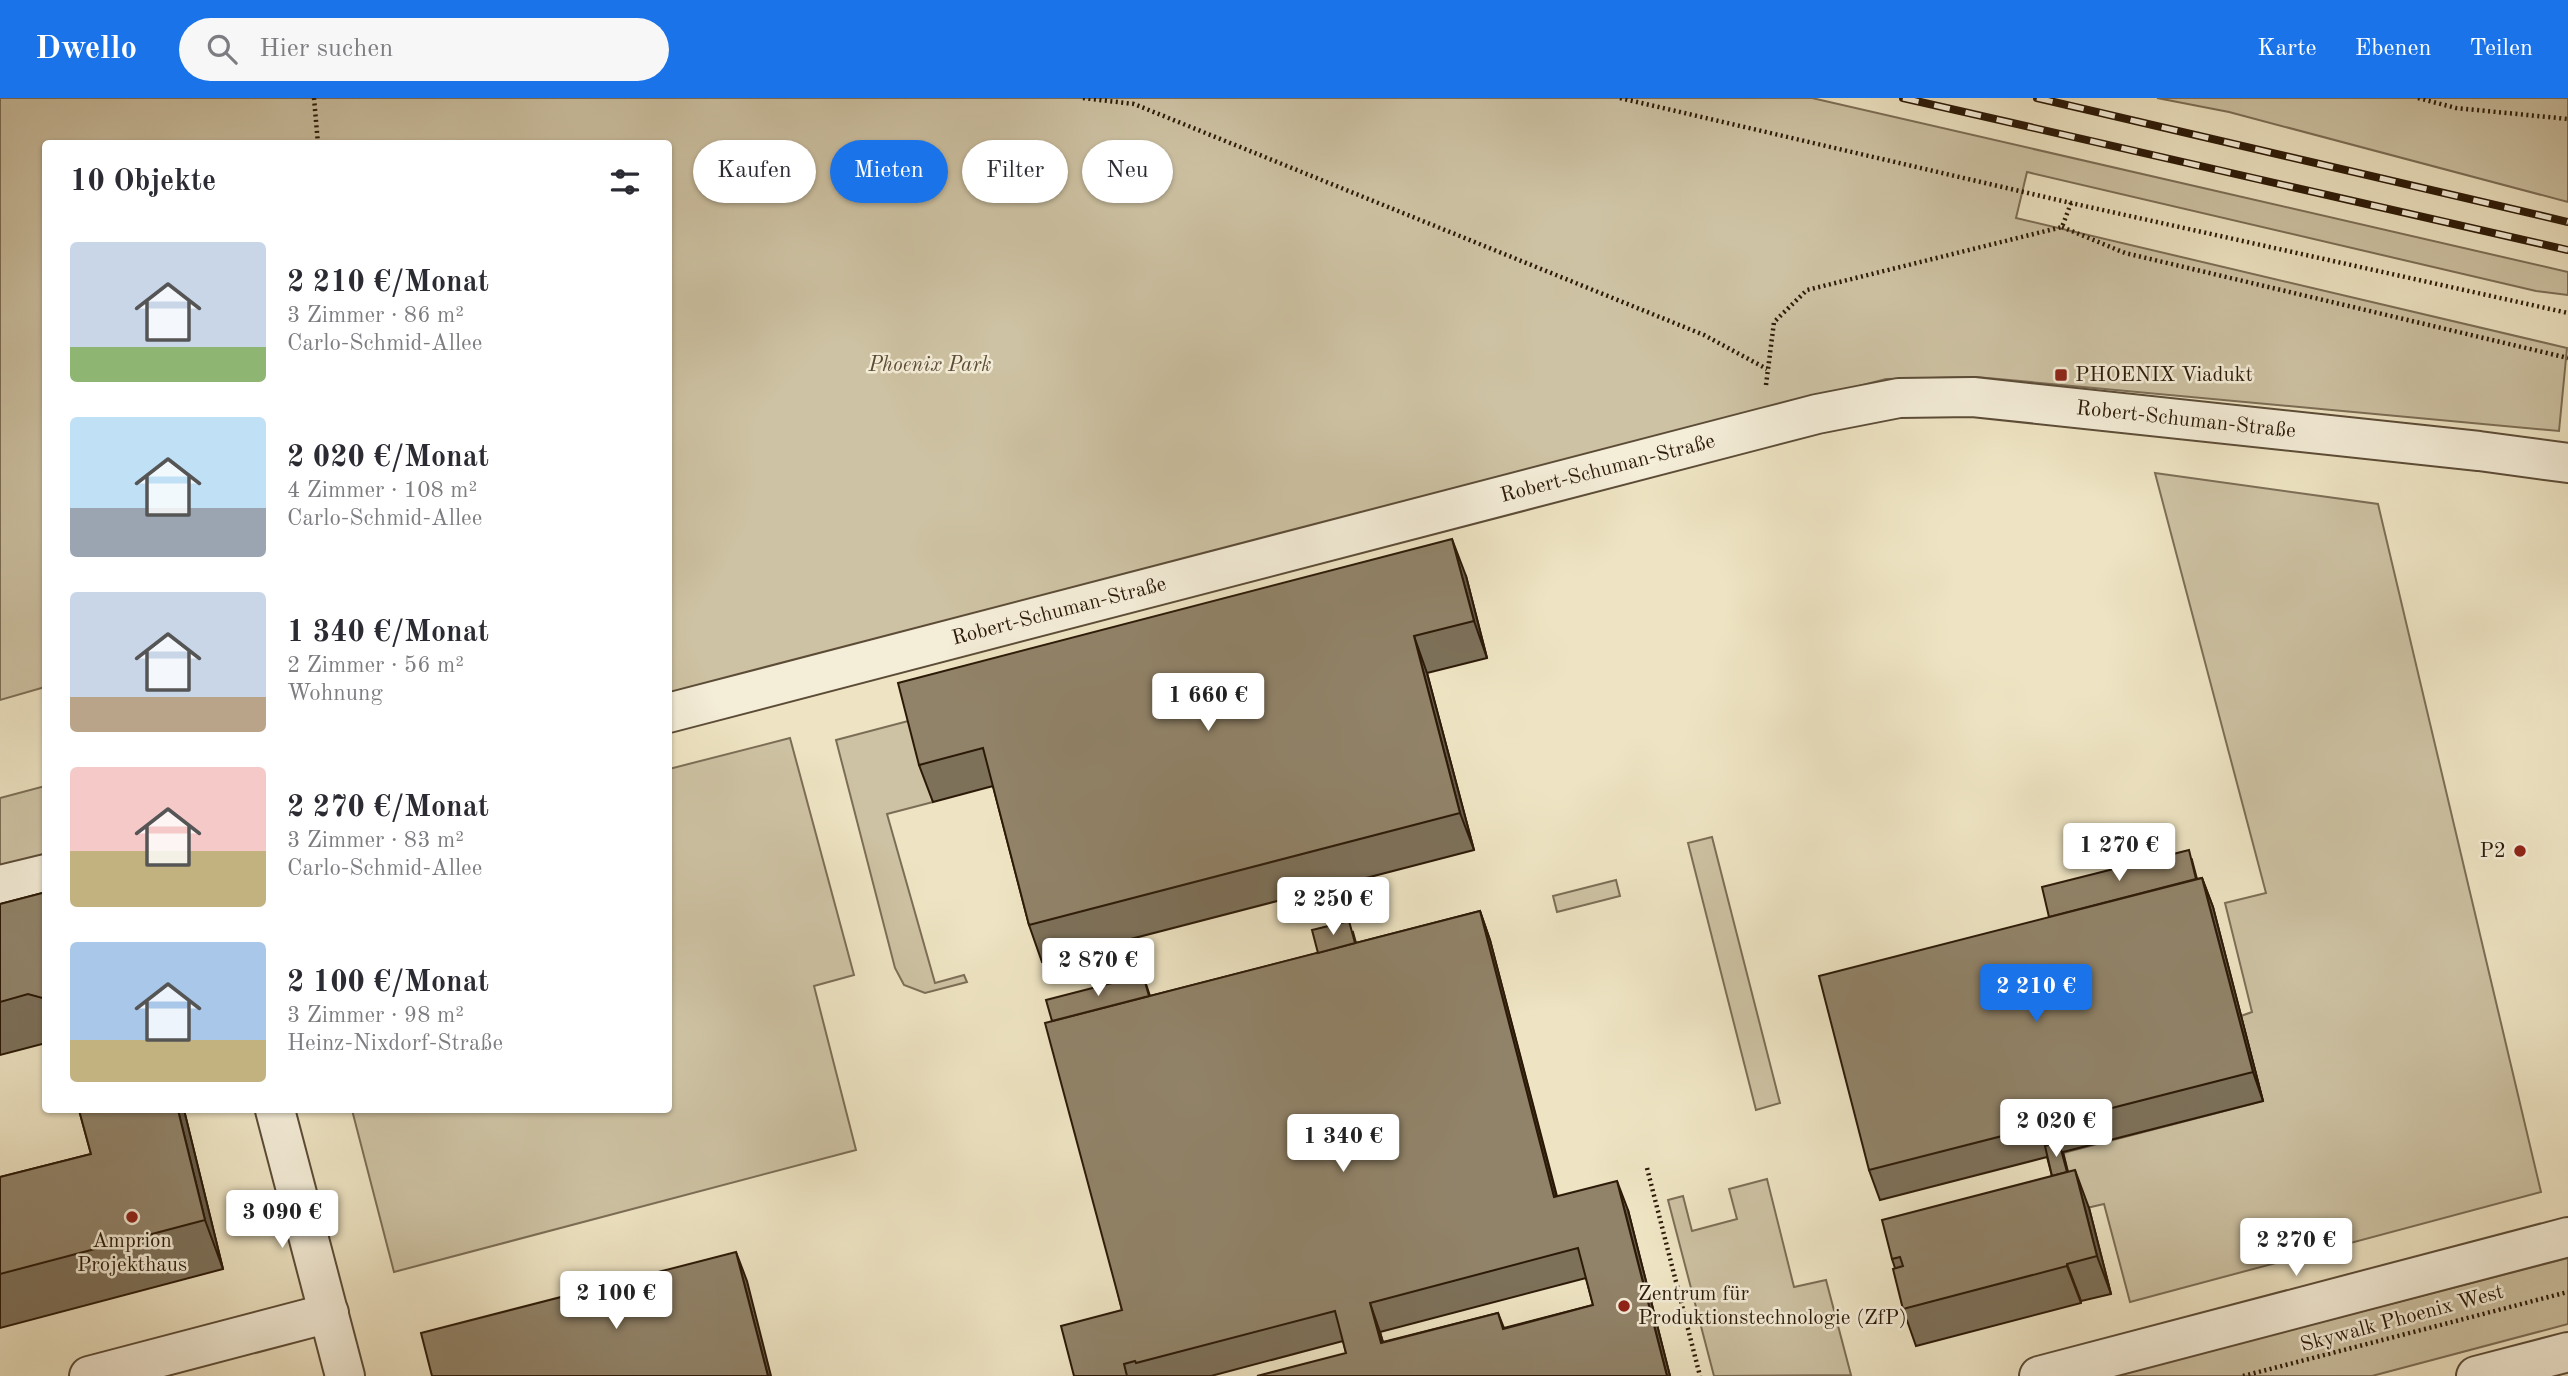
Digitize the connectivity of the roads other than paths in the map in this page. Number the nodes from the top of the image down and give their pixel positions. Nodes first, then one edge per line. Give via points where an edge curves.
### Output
1 (2568, 463) edge
2 (672, 712) edge
3 (42, 875) edge
4 (0, 885) edge
5 (276, 1113) edge
6 (2568, 1237) edge
7 (329, 1313) junction
8 (2568, 1352) edge
9 (89, 1376) edge
10 (345, 1376) edge
11 (2039, 1376) edge
12 (2476, 1376) edge

1 - 2 street, Robert-Schuman-Straße via 1973,397 1899,398 1817,414
3 - 4 street
5 - 7 street
6 - 11 street
7 - 9 street
7 - 10 street
8 - 12 street

